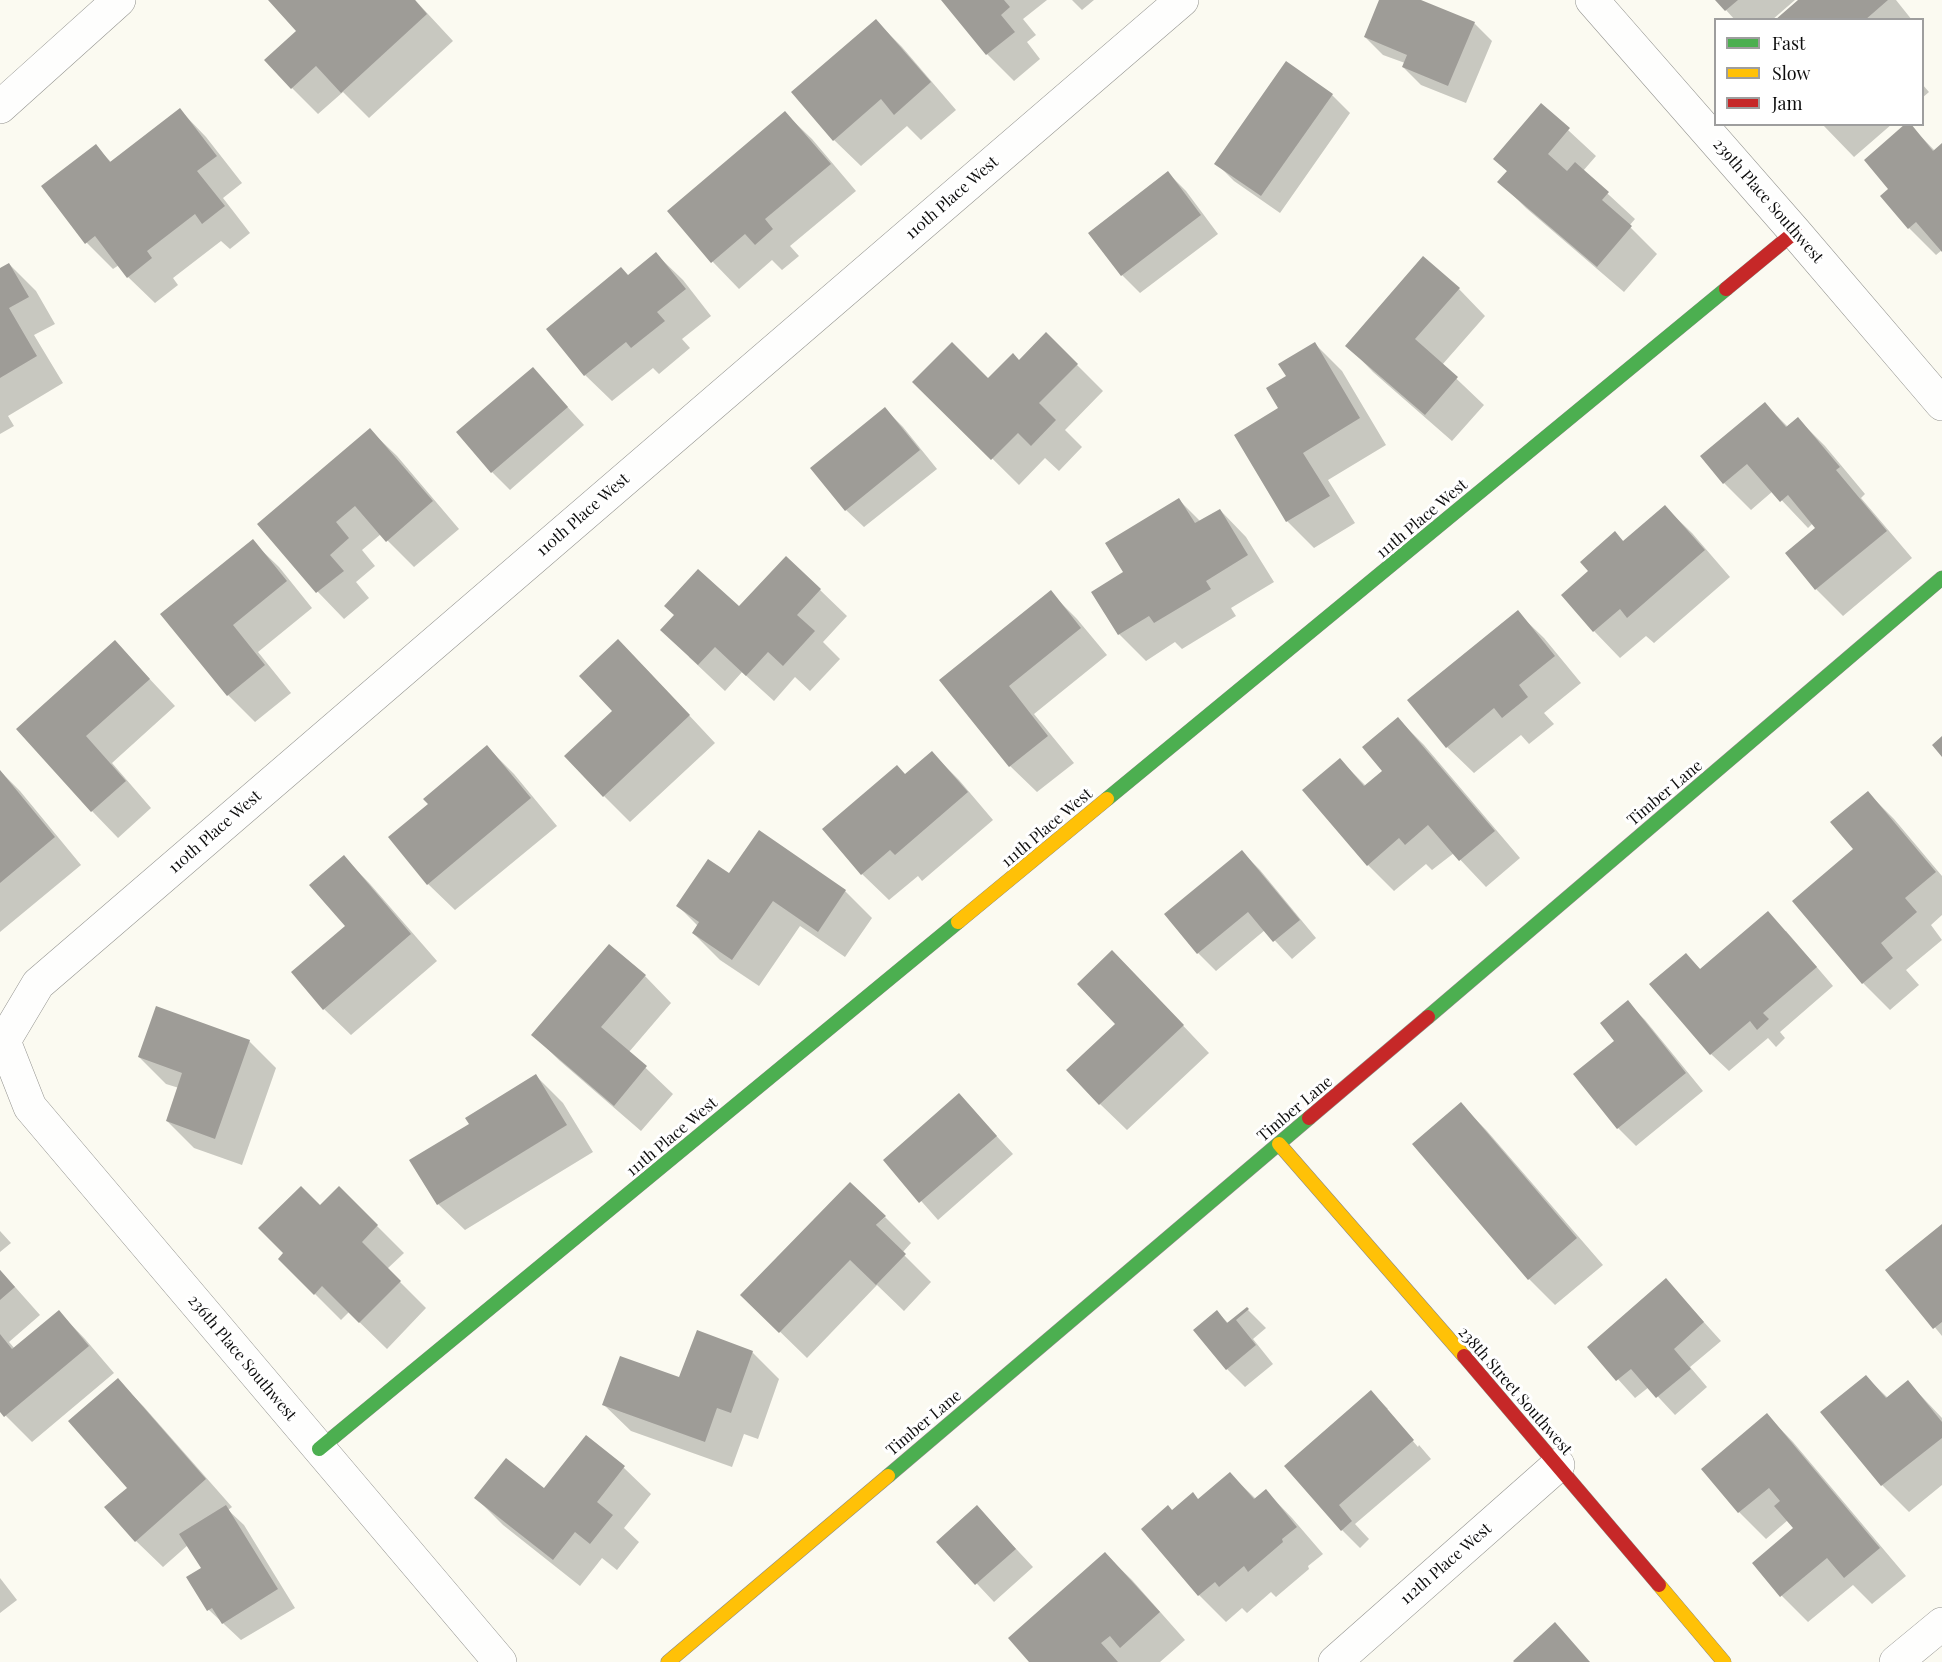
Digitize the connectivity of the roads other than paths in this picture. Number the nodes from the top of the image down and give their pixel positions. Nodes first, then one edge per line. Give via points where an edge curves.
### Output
1 (118, 0) edge
2 (1182, 0) edge
3 (1592, 0) edge
4 (0, 107) edge
5 (1795, 232) junction
6 (1942, 404) edge
7 (1942, 578) edge
8 (2, 1041) edge
9 (1279, 1144) junction
10 (320, 1449) junction
11 (1558, 1465) junction
12 (1942, 1624) edge
13 (500, 1662) edge
14 (668, 1662) edge
15 (1335, 1662) edge
16 (1724, 1662) edge
17 (1896, 1662) edge

1 - 4 street
2 - 8 street, 110th Place West via 38,984
3 - 5 street, 239th Place Southwest
5 - 6 street, 239th Place Southwest
5 - 10 street, 111th Place West
7 - 9 street, Timber Lane
8 - 10 street, 236th Place Southwest via 30,1107
9 - 11 street, 238th Street Southwest
9 - 14 street, Timber Lane
10 - 13 street, 236th Place Southwest
11 - 15 street, 112th Place West
11 - 16 street, 238th Street Southwest
12 - 17 street

